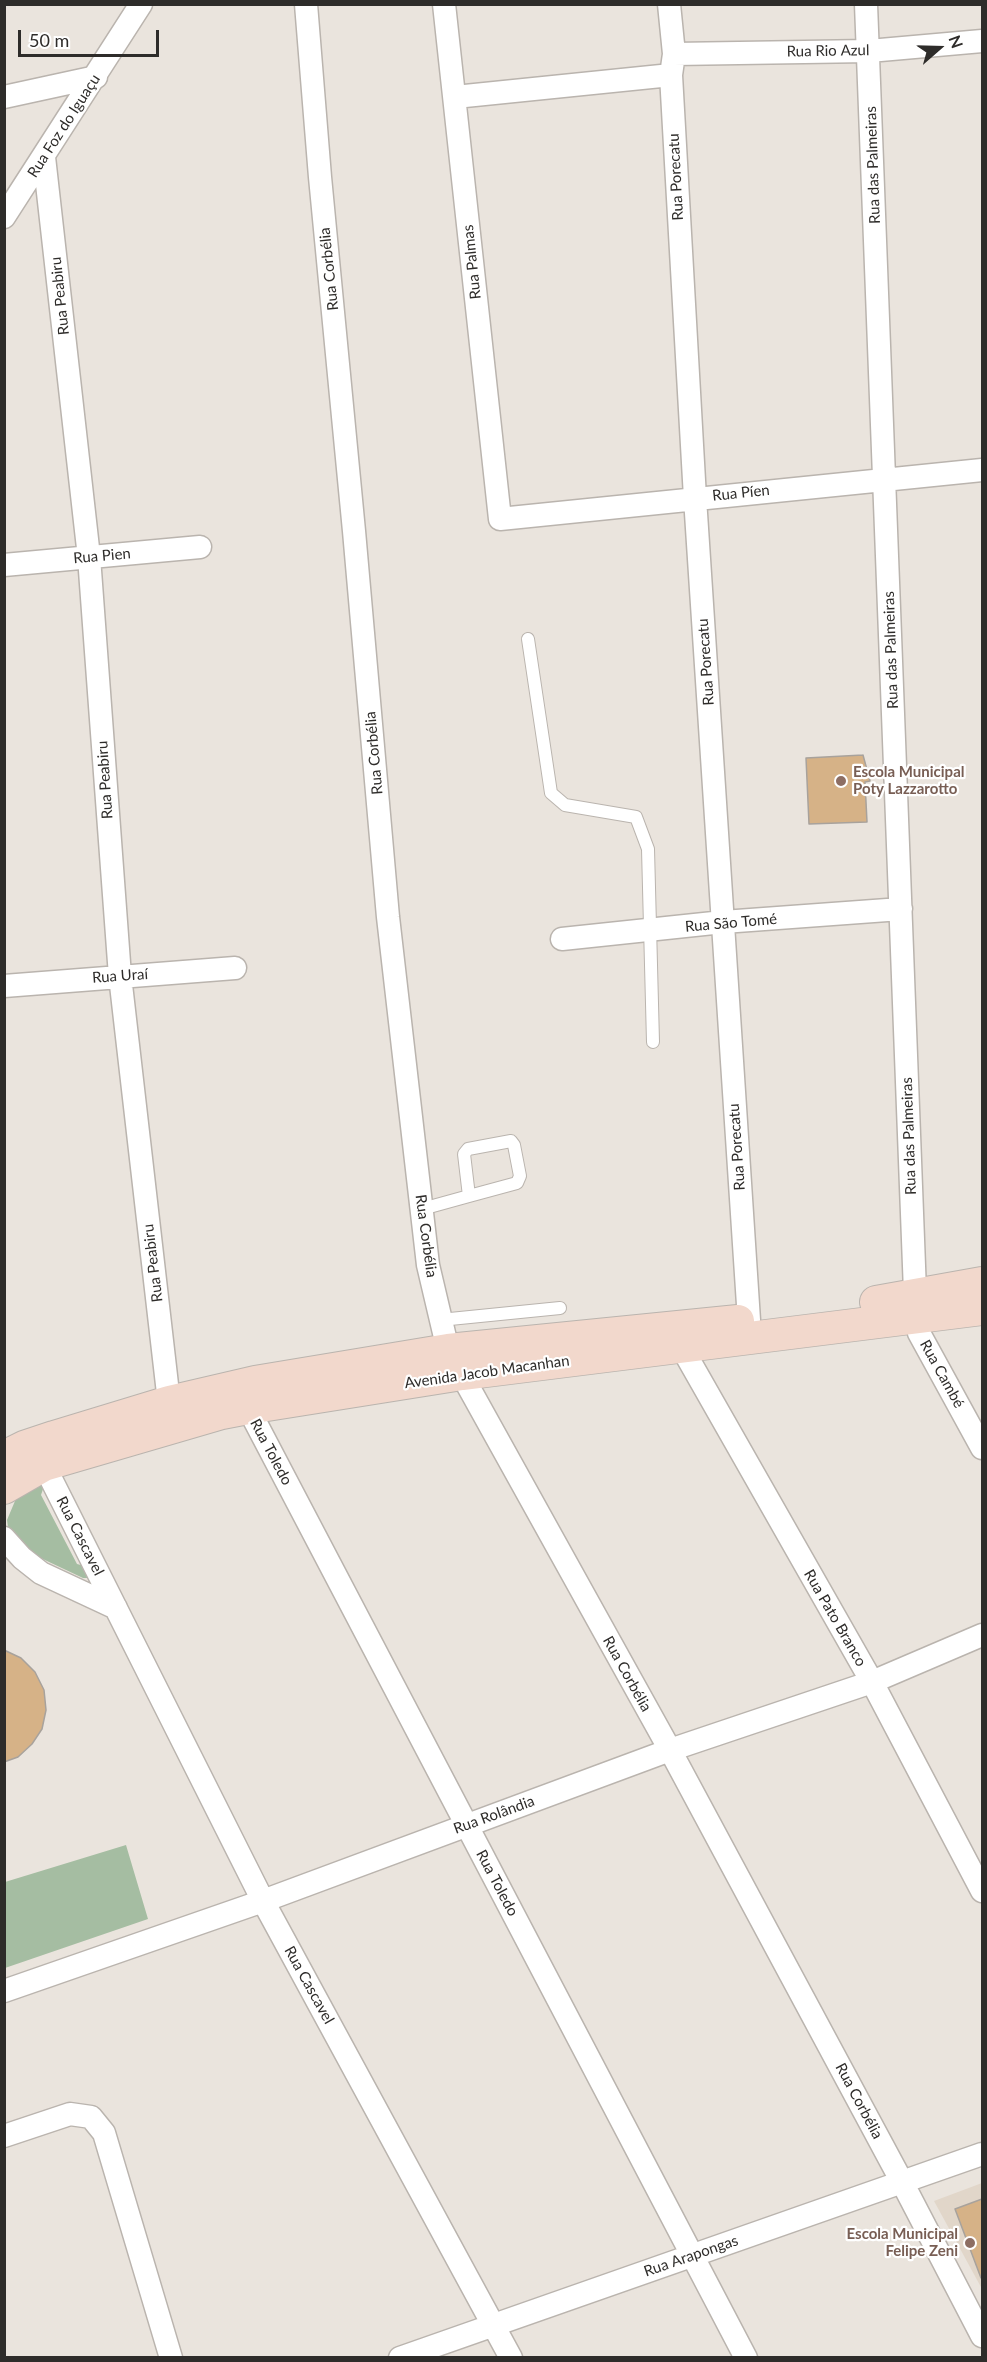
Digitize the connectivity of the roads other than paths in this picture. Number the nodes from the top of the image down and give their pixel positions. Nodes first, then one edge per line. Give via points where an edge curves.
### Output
1 (141, 4) edge
2 (306, 4) edge
3 (444, 4) edge
4 (669, 4) edge
5 (866, 4) edge
6 (982, 41) edge
7 (869, 51) junction
8 (672, 65) junction
9 (96, 77) junction
10 (454, 97) junction
11 (4, 98) edge
12 (44, 157) junction
13 (4, 217) edge
14 (982, 470) edge
15 (885, 479) junction
16 (695, 498) junction
17 (500, 519) joint
18 (200, 547) dead end
19 (89, 557) junction
20 (4, 565) edge
21 (528, 639) dead end
22 (901, 909) junction
23 (723, 922) junction
24 (651, 931) junction
25 (562, 939) dead end
26 (235, 968) dead end
27 (120, 976) junction
28 (4, 986) edge
29 (653, 1042) dead end
30 (469, 1196) junction
31 (422, 1209) junction
32 (982, 1283) edge
33 (916, 1307) junction
34 (560, 1308) dead end
35 (982, 1309) edge
36 (440, 1320) junction
37 (748, 1320) junction
38 (682, 1348) junction
39 (455, 1362) junction
40 (169, 1402) junction
41 (248, 1408) junction
42 (982, 1448) edge
43 (4, 1457) edge
44 (44, 1465) junction
45 (4, 1488) edge
46 (4, 1538) edge
47 (13, 1556) edge
48 (116, 1608) junction
49 (982, 1635) edge
50 (872, 1682) junction
51 (670, 1750) junction
52 (467, 1825) junction
53 (982, 1891) edge
54 (263, 1901) junction
55 (4, 1991) edge
56 (4, 2136) edge
57 (982, 2154) edge
58 (902, 2182) junction
59 (693, 2255) junction
60 (494, 2325) junction
61 (982, 2336) edge
62 (171, 2358) edge
63 (400, 2358) edge
64 (512, 2358) edge
65 (746, 2358) edge

1 - 9 street, Rua Foz do Iguaçu
2 - 31 street, Rua Corbélia via 388,917
3 - 10 street, Rua Palmas
4 - 8 street, Rua Porecatu
5 - 7 street, Rua das Palmeiras
6 - 7 street, Rua Rio Azul
7 - 8 street, Rua Rio Azul
7 - 15 street, Rua das Palmeiras
8 - 10 street, Rua Rio Azul
8 - 16 street, Rua Porecatu
9 - 11 street
9 - 12 street, Rua Foz do Iguaçu
10 - 17 street, Rua Palmas
12 - 13 street, Rua Foz do Iguaçu
12 - 19 street, Rua Peabiru
14 - 15 street, Rua Píen
15 - 16 street, Rua Píen
15 - 22 street, Rua das Palmeiras
16 - 17 street, Rua Píen
16 - 23 street, Rua Porecatu
18 - 19 street, Rua Pien
19 - 20 street, Rua Pien
19 - 27 street, Rua Peabiru
21 - 24 lane via 551,794 565,805 636,817 648,849
22 - 23 street, Rua São Tomé
22 - 33 street, Rua das Palmeiras
23 - 24 street, Rua São Tomé
23 - 37 street, Rua Porecatu
24 - 25 street, Rua São Tomé
24 - 29 lane
26 - 27 street, Rua Uraí
27 - 28 street, Rua Uraí
27 - 40 street, Rua Peabiru
30 - 30 lane via 517,1183 520,1176 511,1142 468,1149 464,1154
30 - 31 lane
31 - 36 street, Rua Corbélia via 428,1265
32 - 33 main road, Avenida Jacob Macanhan
33 - 35 main road, Avenida Jacob Macanhan
33 - 37 main road, Avenida Jacob Macanhan
33 - 38 main road, Avenida Jacob Macanhan
33 - 42 street, Rua Cambé via 919,1333
34 - 36 lane
36 - 39 street, Rua Corbélia
37 - 39 main road, Avenida Jacob Macanhan
38 - 39 main road, Avenida Jacob Macanhan
38 - 50 street, Rua Pato Branco
39 - 40 main road, Avenida Jacob Macanhan via 255,1382
39 - 41 main road, Avenida Jacob Macanhan
39 - 51 street, Rua Corbélia
40 - 43 main road, Avenida Jacob Macanhan via 54,1437
41 - 44 main road, Avenida Jacob Macanhan
41 - 52 street, Rua Toledo
44 - 45 main road, Avenida Jacob Macanhan
44 - 48 street, Rua Cascavel
46 - 47 street, Rua Cascavel
47 - 48 street, Rua Cascavel
48 - 54 street, Rua Cascavel
49 - 50 street, Rua Rolândia
50 - 51 street, Rua Rolândia
50 - 53 street, Rua Pato Branco
51 - 52 street, Rua Rolândia
51 - 58 street, Rua Corbélia
52 - 54 street, Rua Rolândia
52 - 59 street, Rua Toledo
54 - 55 street, Rua Rolândia
54 - 60 street, Rua Cascavel
56 - 62 street via 70,2114 91,2117 104,2133
57 - 58 street, Rua Arapongas
58 - 59 street, Rua Arapongas
58 - 61 street, Rua Corbélia
59 - 60 street, Rua Arapongas
59 - 65 street, Rua Toledo
60 - 63 street, Rua Arapongas
60 - 64 street, Rua Cascavel

